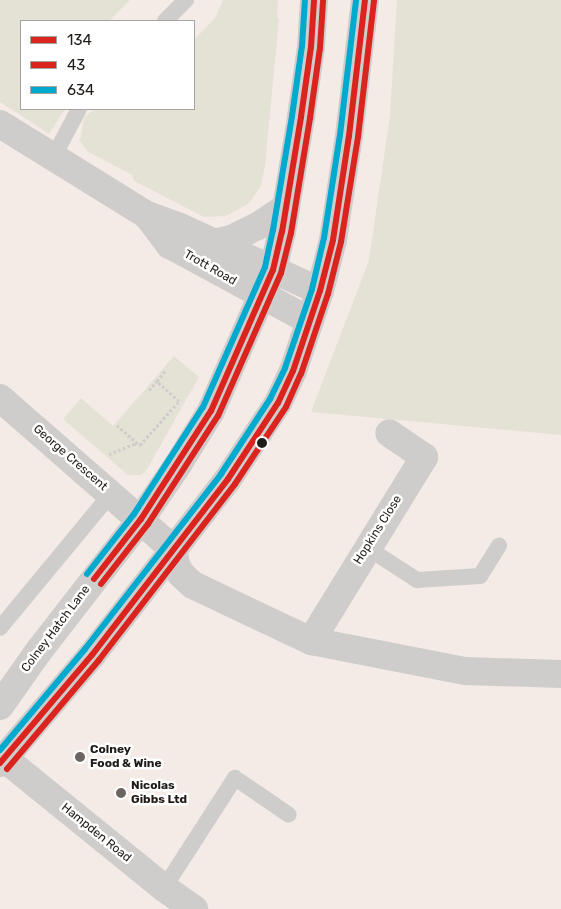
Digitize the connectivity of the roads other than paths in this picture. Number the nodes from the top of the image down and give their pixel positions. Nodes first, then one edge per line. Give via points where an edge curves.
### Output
1 (186, 0) edge
2 (314, 0) edge
3 (365, 0) edge
4 (166, 20) edge
5 (78, 110) edge
6 (0, 124) edge
7 (54, 156) junction
8 (286, 207) junction
9 (147, 215) junction
10 (214, 243) junction
11 (273, 270) junction
12 (320, 291) junction
13 (262, 296) junction
14 (310, 321) junction
15 (0, 398) edge
16 (389, 433) dead end
17 (111, 494) junction
18 (141, 519) junction
19 (499, 546) dead end
20 (366, 547) junction
21 (173, 549) junction
22 (0, 628) edge
23 (311, 641) junction
24 (561, 674) edge
25 (0, 706) edge
26 (1, 759) edge
27 (289, 815) dead end
28 (164, 888) junction
29 (194, 909) edge

1 - 4 lane
2 - 8 street, Colney Hatch Lane via 311,47
3 - 12 street via 333,240
5 - 7 lane
6 - 7 street, Trott Road
7 - 9 street, Trott Road
8 - 10 street via 258,226
8 - 11 street, Colney Hatch Lane
9 - 10 street, Trott Road
9 - 13 street, Trott Road via 170,245
10 - 11 street, Trott Road
11 - 12 street, Trott Road
11 - 13 street, Colney Hatch Lane
12 - 14 street
13 - 14 street, Trott Road
13 - 18 street, Colney Hatch Lane via 211,411
14 - 21 street via 293,372 278,403 228,479
15 - 17 street, George Crescent
16 - 20 street, Hopkins Close via 424,456
17 - 18 street, George Crescent
17 - 22 lane
18 - 21 street, George Crescent
18 - 25 street, Colney Hatch Lane
19 - 20 lane via 480,576 417,580
20 - 23 street, Hopkins Close
21 - 23 street via 179,570 193,585
21 - 26 street via 92,655
23 - 24 street via 466,671
26 - 28 street, Hampden Road
27 - 28 lane via 235,778
28 - 29 street, Hampden Road

